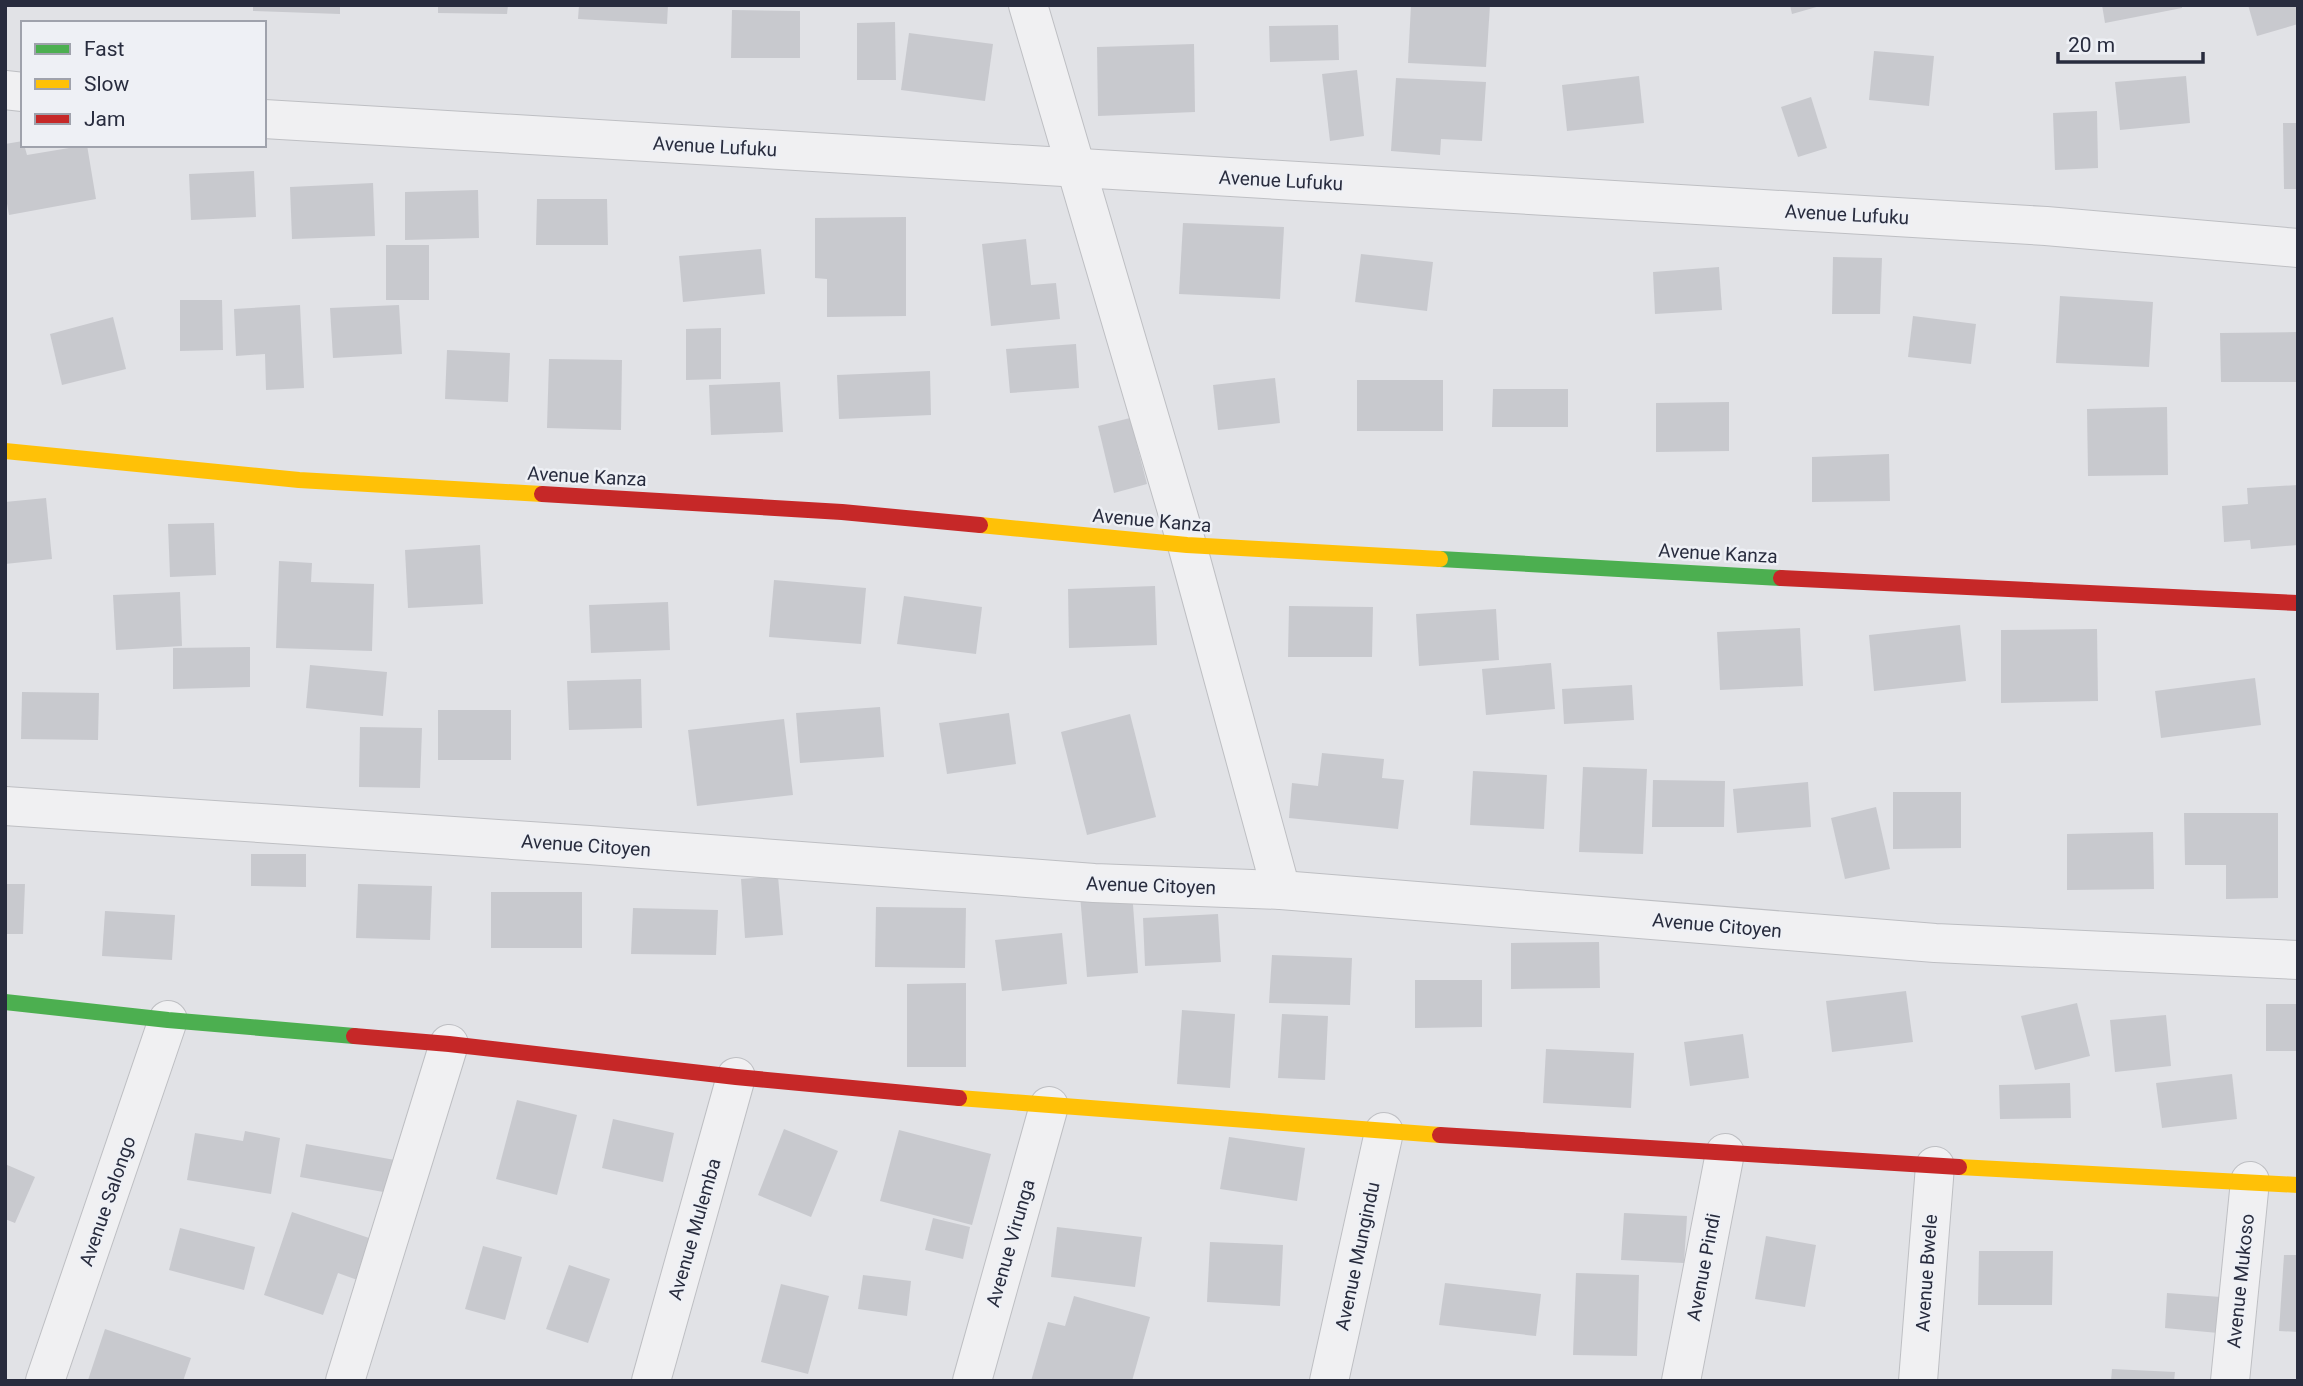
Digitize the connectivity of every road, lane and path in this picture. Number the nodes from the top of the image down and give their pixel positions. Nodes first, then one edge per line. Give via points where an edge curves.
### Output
1 (1028, 5) edge
2 (266, 120) edge
3 (1075, 167) junction
4 (2298, 248) edge
5 (5, 452) edge
6 (1187, 545) junction
7 (2298, 603) edge
8 (5, 807) edge
9 (1281, 890) junction
10 (2298, 960) edge
11 (5, 1002) edge
12 (168, 1020) junction
13 (449, 1044) junction
14 (736, 1077) junction
15 (1049, 1106) junction
16 (1384, 1132) junction
17 (1725, 1153) junction
18 (1935, 1166) junction
19 (2250, 1181) junction
20 (2298, 1185) edge
21 (45, 1381) edge
22 (345, 1381) edge
23 (651, 1381) edge
24 (972, 1381) edge
25 (1329, 1381) edge
26 (1681, 1381) edge
27 (1918, 1381) edge
28 (2230, 1381) edge

1 - 3 street
2 - 3 street, Avenue Lufuku
3 - 4 street, Avenue Lufuku via 2046,226
3 - 6 street
5 - 6 street, Avenue Kanza via 299,480 842,512
6 - 7 street, Avenue Kanza
6 - 9 street
8 - 9 street, Avenue Citoyen via 1094,883
9 - 10 street, Avenue Citoyen via 1936,943
11 - 12 street
12 - 13 street
12 - 21 street, Avenue Salongo
13 - 14 street
13 - 22 street
14 - 15 street
14 - 23 street, Avenue Mulemba
15 - 16 street
15 - 24 street, Avenue Virunga
16 - 17 street
16 - 25 street, Avenue Mungindu
17 - 18 street
17 - 26 street, Avenue Pindi
18 - 19 street
18 - 27 street, Avenue Bwele
19 - 20 street
19 - 28 street, Avenue Mukoso

